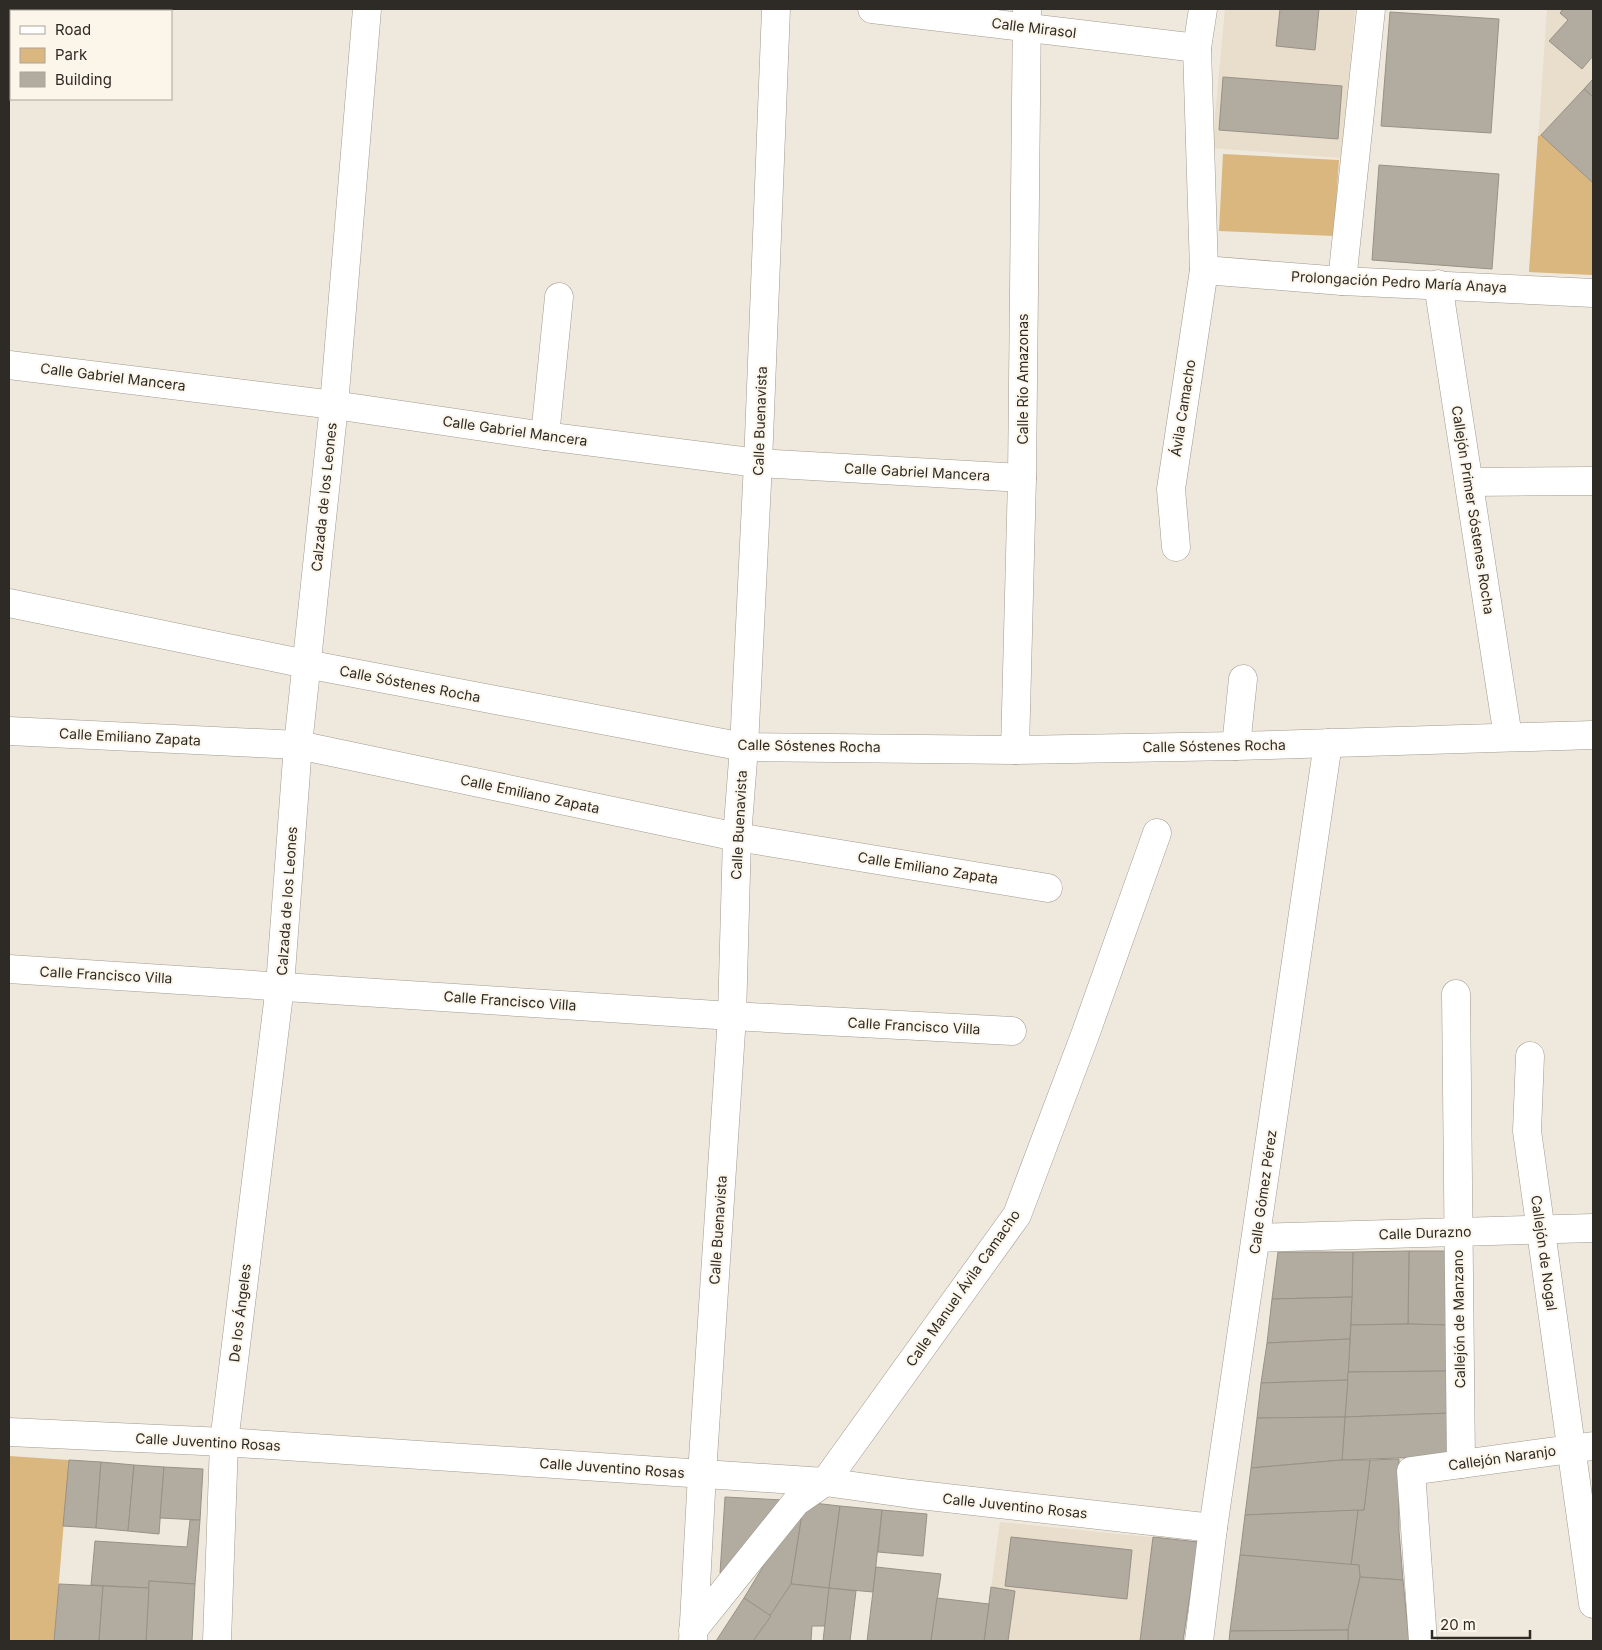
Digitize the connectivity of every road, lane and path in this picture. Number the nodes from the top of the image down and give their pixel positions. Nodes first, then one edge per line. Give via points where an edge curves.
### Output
1 (368, 9) edge
2 (776, 9) edge
3 (872, 9) edge
4 (1203, 9) edge
5 (1371, 9) edge
6 (1027, 18) edge
7 (1197, 48) junction
8 (1204, 270) junction
9 (1342, 281) junction
10 (1438, 284) junction
11 (1593, 292) edge
12 (559, 297) dead end
13 (9, 364) edge
14 (334, 405) junction
15 (545, 436) junction
16 (758, 463) junction
17 (1022, 478) junction
18 (1593, 481) edge
19 (1469, 482) junction
20 (1176, 547) dead end
21 (9, 603) edge
22 (306, 664) junction
23 (1243, 679) dead end
24 (9, 731) edge
25 (1593, 735) edge
26 (1508, 737) junction
27 (1328, 743) junction
28 (298, 745) junction
29 (1236, 746) junction
30 (744, 747) junction
31 (1015, 750) junction
32 (1157, 833) dead end
33 (737, 837) junction
34 (1048, 888) dead end
35 (9, 969) edge
36 (280, 986) junction
37 (1456, 994) dead end
38 (732, 1016) junction
39 (1012, 1031) dead end
40 (1530, 1056) dead end
41 (1593, 1228) edge
42 (1541, 1229) junction
43 (1458, 1232) junction
44 (1256, 1238) junction
45 (9, 1432) edge
46 (224, 1442) junction
47 (1583, 1448) edge
48 (1461, 1464) junction
49 (702, 1474) junction
50 (825, 1482) junction
51 (1213, 1528) junction
52 (1593, 1604) edge
53 (693, 1636) edge
54 (217, 1641) edge
55 (1199, 1641) edge
56 (1423, 1641) edge

1 - 14 street, Calzada de los Leones
2 - 16 street, Calle Buenavista
3 - 6 street, Calle Mirasol
4 - 7 street, Ávila Camacho
5 - 9 street
6 - 7 street, Calle Mirasol
6 - 17 street, Calle Río Amazonas
7 - 8 street, Ávila Camacho
8 - 9 street, Prolongación Pedro María Anaya
8 - 20 street, Ávila Camacho via 1171,489
9 - 10 street, Prolongación Pedro María Anaya
10 - 11 street, Prolongación Pedro María Anaya
10 - 19 street, Callejón Primer Sóstenes Rocha
12 - 15 street
13 - 14 street, Calle Gabriel Mancera
14 - 15 street, Calle Gabriel Mancera
14 - 22 street, Calzada de los Leones
15 - 16 street, Calle Gabriel Mancera
16 - 17 street, Calle Gabriel Mancera
16 - 30 street, Calle Buenavista
17 - 31 street, Calle Río Amazonas
18 - 19 street
19 - 26 street, Callejón Primer Sóstenes Rocha
21 - 22 street, Calle Sóstenes Rocha
22 - 28 street, Calzada de los Leones
22 - 30 street, Calle Sóstenes Rocha
23 - 29 street
24 - 28 street, Calle Emiliano Zapata
25 - 26 street, Calle Sóstenes Rocha
26 - 27 street, Calle Sóstenes Rocha
27 - 29 street, Calle Sóstenes Rocha
27 - 44 street, Calle Gómez Pérez
28 - 33 street, Calle Emiliano Zapata
28 - 36 street, Calzada de los Leones
29 - 31 street, Calle Sóstenes Rocha
30 - 31 street, Calle Sóstenes Rocha
30 - 33 street, Calle Buenavista
32 - 50 street, Calle Manuel Ávila Camacho via 1017,1215
33 - 34 street, Calle Emiliano Zapata
33 - 38 street, Calle Buenavista
35 - 36 street, Calle Francisco Villa
36 - 38 street, Calle Francisco Villa
36 - 46 street, De los Ángeles
37 - 43 street, Callejón de Manzano
38 - 39 street, Calle Francisco Villa
38 - 49 street, Calle Buenavista
40 - 42 street, Callejón de Nogal via 1527,1131
41 - 42 street, Calle Durazno
42 - 43 street, Calle Durazno
42 - 47 street, Callejón de Nogal
43 - 44 street, Calle Durazno
43 - 48 street, Callejón de Manzano
44 - 51 street, Calle Gómez Pérez
45 - 46 street, Calle Juventino Rosas
46 - 49 street, Calle Juventino Rosas
46 - 54 street, De los Ángeles
47 - 48 street, Callejón Naranjo
47 - 52 street, Callejón de Nogal
48 - 56 street, Callejón Naranjo via 1411,1471
49 - 50 street, Calle Juventino Rosas
49 - 53 street, Calle Buenavista
50 - 51 street, Calle Juventino Rosas
50 - 53 street, Calle Manuel Ávila Camacho via 796,1502
51 - 55 street, Calle Gómez Pérez

